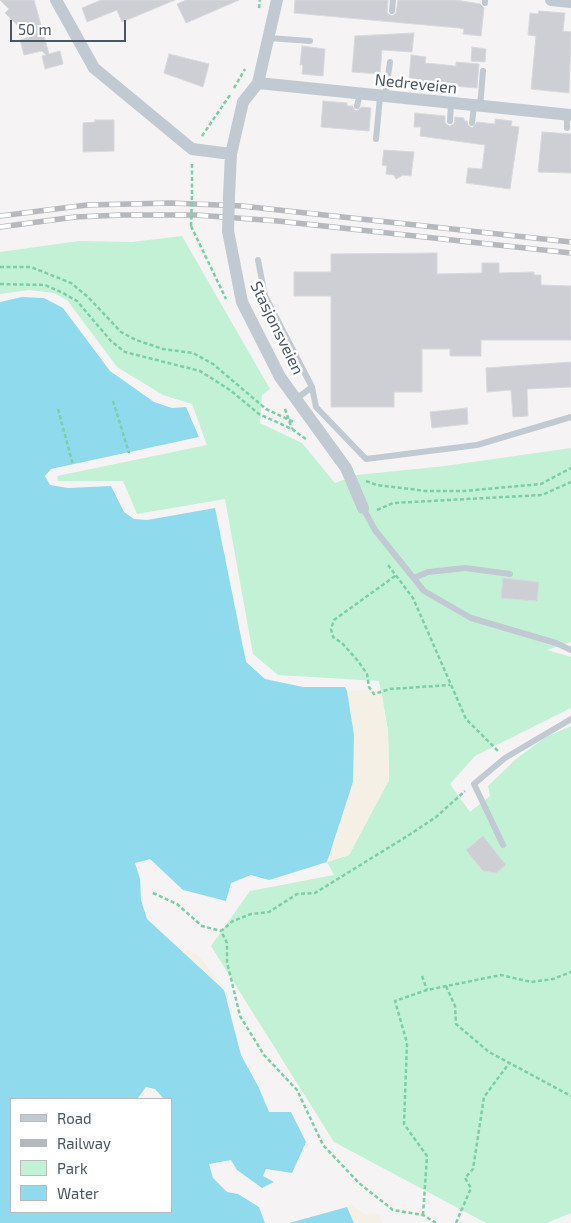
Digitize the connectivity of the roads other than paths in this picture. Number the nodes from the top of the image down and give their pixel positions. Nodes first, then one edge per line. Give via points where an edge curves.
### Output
1 (56, 0) edge
2 (277, 0) edge
3 (393, 0) edge
4 (550, 0) edge
5 (571, 2) edge
6 (392, 11) dead end
7 (269, 38) junction
8 (310, 41) dead end
9 (390, 62) dead end
10 (483, 71) dead end
11 (258, 83) junction
12 (382, 97) junction
13 (447, 100) junction
14 (477, 107) junction
15 (568, 119) edge
16 (450, 121) dead end
17 (472, 122) dead end
18 (376, 139) dead end
19 (231, 154) junction
20 (258, 260) dead end
21 (312, 387) junction
22 (296, 399) junction
23 (571, 417) edge
24 (365, 512) joint
25 (510, 574) dead end
26 (414, 578) junction
27 (571, 650) edge
28 (571, 719) edge
29 (503, 845) dead end

1 - 19 street via 94,68 192,149
2 - 7 street, Stasjonsveien
3 - 6 lane
4 - 5 street
7 - 8 lane
7 - 11 street, Stasjonsveien
9 - 12 lane
10 - 14 lane
11 - 12 street, Nedreveien via 359,100
11 - 19 street, Stasjonsveien via 242,102
12 - 13 street, Nedreveien
12 - 18 lane
13 - 14 street, Nedreveien
13 - 16 lane
14 - 15 street, Nedreveien
14 - 17 lane
19 - 22 street, Stasjonsveien, bridge via 228,231 242,302 280,377
20 - 21 lane via 266,296
21 - 22 lane
21 - 23 lane via 316,407 366,458 477,445
22 - 24 street, Stasjonsveien via 348,473
24 - 26 lane via 375,530
25 - 26 lane via 465,568 428,572
26 - 27 lane via 424,591 471,618
28 - 29 lane via 505,758 474,784

